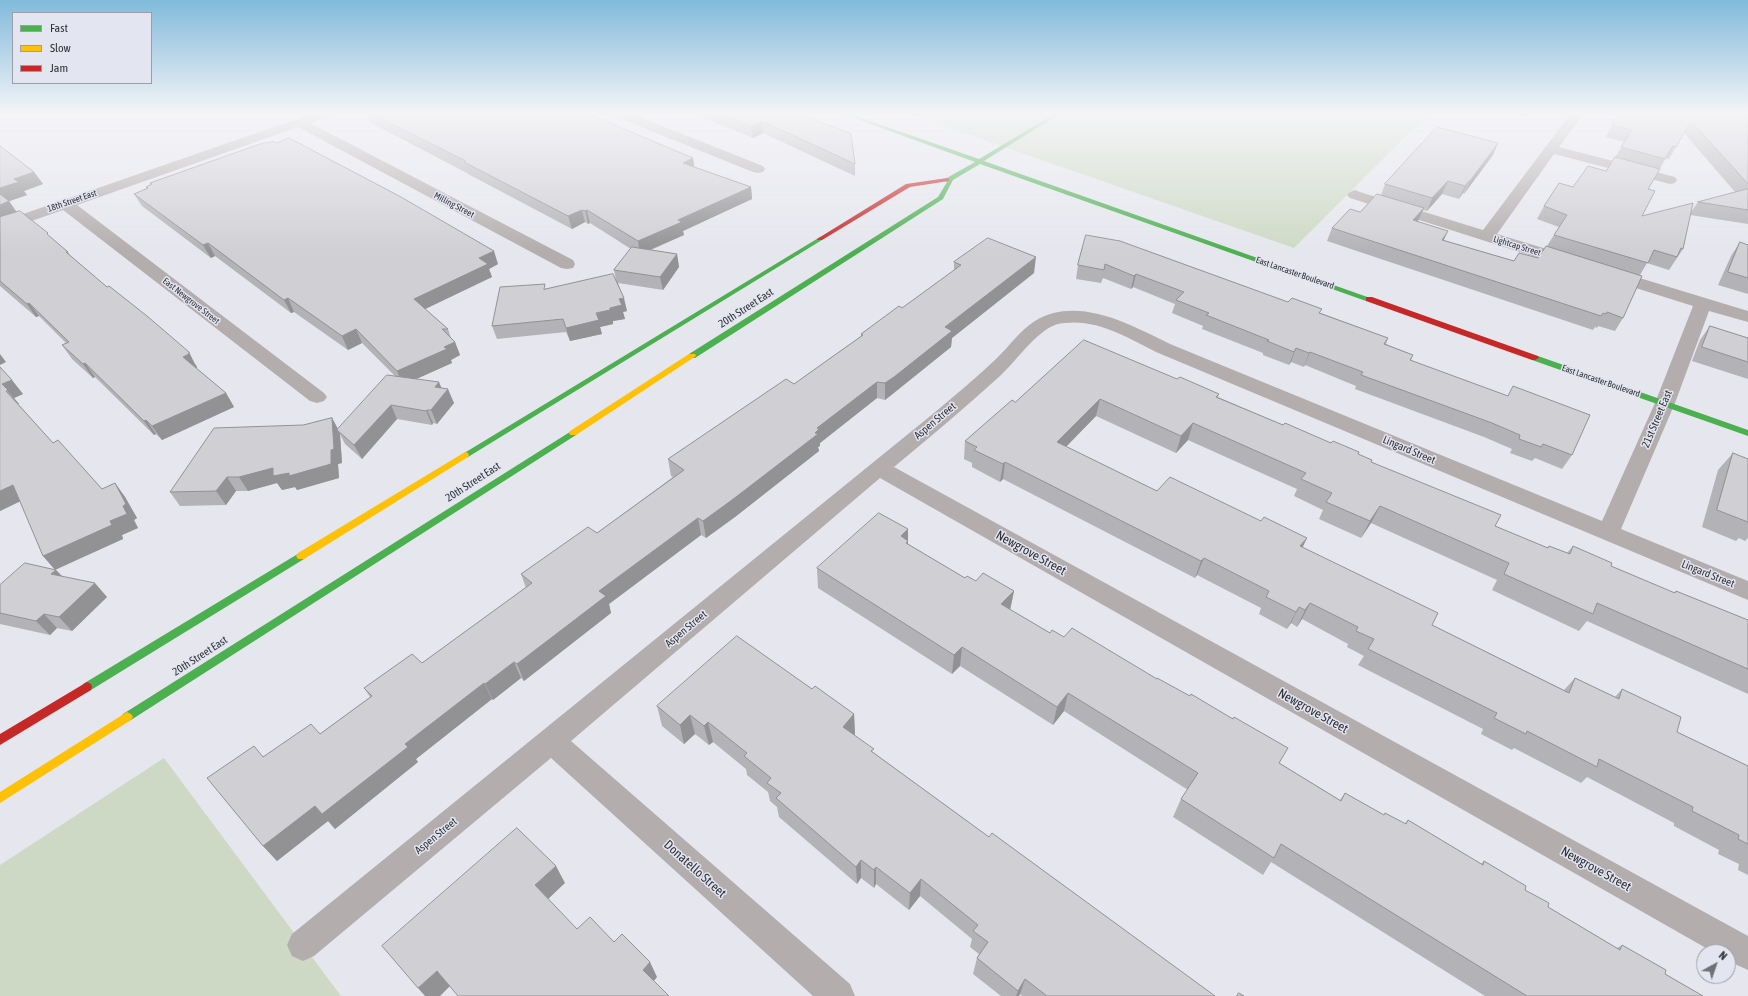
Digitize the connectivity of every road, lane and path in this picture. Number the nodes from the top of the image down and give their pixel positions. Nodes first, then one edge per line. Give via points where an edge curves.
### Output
1 (192, 159) edge
2 (369, 159) edge
3 (735, 159) edge
4 (972, 159) edge
5 (983, 159) edge
6 (1544, 159) edge
7 (1592, 159) edge
8 (979, 162) junction
9 (758, 169) dead end
10 (951, 179) junction
11 (1670, 180) dead end
12 (1355, 196) dead end
13 (65, 204) junction
14 (0, 227) edge
15 (1487, 236) junction
16 (567, 264) dead end
17 (1703, 303) junction
18 (1068, 316) joint
19 (1748, 317) edge
20 (317, 397) dead end
21 (1665, 403) junction
22 (1748, 433) edge
23 (879, 468) junction
24 (1608, 533) junction
25 (1748, 591) edge
26 (0, 740) edge
27 (552, 741) junction
28 (0, 798) edge
29 (303, 944) dead end
30 (1748, 954) edge
31 (838, 996) edge

1 - 13 street, 18th Street East
2 - 16 street, Milling Street
3 - 9 street
4 - 8 main road, East Lancaster Boulevard
5 - 8 main road, 20th Street East
6 - 15 street
7 - 11 street
8 - 10 main road, 20th Street East
8 - 21 main road, East Lancaster Boulevard
10 - 26 main road, 20th Street East via 908,186
10 - 28 main road, 20th Street East via 941,198
12 - 15 street, Lightcap Street
13 - 14 street, 18th Street East
13 - 20 street, East Newgrove Street
15 - 17 street, Lightcap Street
17 - 19 street, Lightcap Street
17 - 21 street, 21st Street East
18 - 23 street, Aspen Street via 1036,328 1001,365
18 - 24 street, Lingard Street via 1092,318 1122,329
21 - 22 main road, East Lancaster Boulevard
21 - 24 street, 21st Street East
23 - 27 street, Aspen Street
23 - 30 street, Newgrove Street
24 - 25 street, Lingard Street
27 - 29 street, Aspen Street
27 - 31 street, Donatello Street

